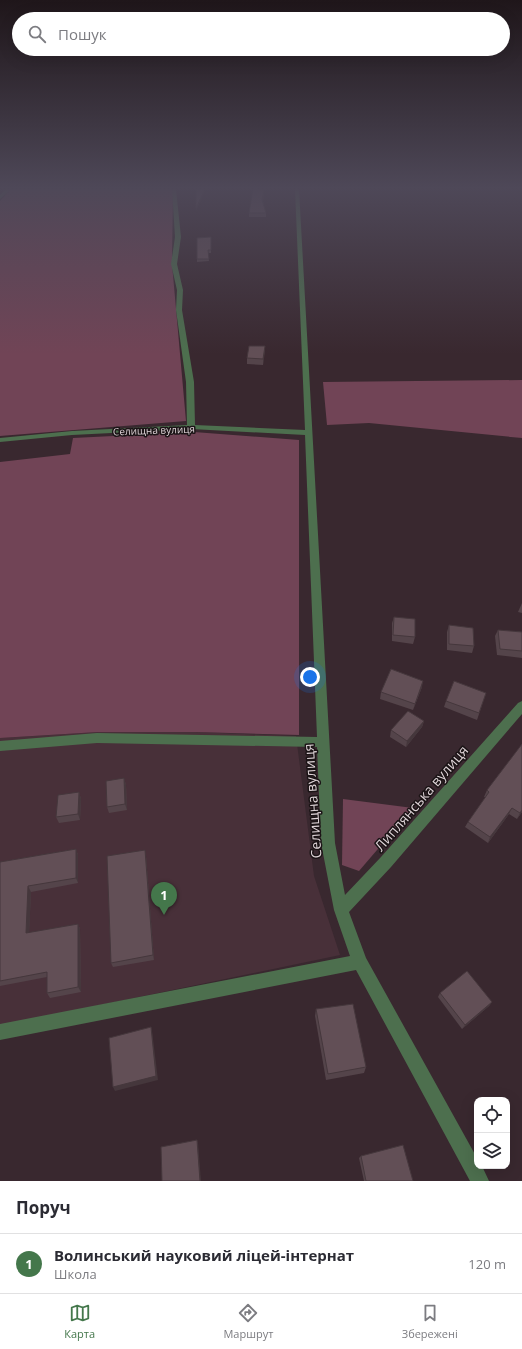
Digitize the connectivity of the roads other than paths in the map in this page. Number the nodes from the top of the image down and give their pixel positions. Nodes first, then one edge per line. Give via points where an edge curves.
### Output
1 (177, 244) edge
2 (300, 244) edge
3 (191, 428) junction
4 (309, 433) junction
5 (0, 440) edge
6 (522, 706) edge
7 (324, 742) junction
8 (0, 746) edge
9 (341, 910) junction
10 (360, 962) junction
11 (0, 1032) edge
12 (480, 1181) edge

1 - 3 street via 174,264 180,290 179,310 190,382
2 - 4 street, Селищна вулиця
3 - 4 street, Селищна вулиця
3 - 5 street, Селищна вулиця via 72,433
4 - 7 street, Селищна вулиця
6 - 9 street, Липлянська вулиця
7 - 8 street via 97,738
7 - 9 street, Селищна вулиця via 328,843
9 - 10 street, Селищна вулиця
10 - 11 street
10 - 12 street, Селищна вулиця

